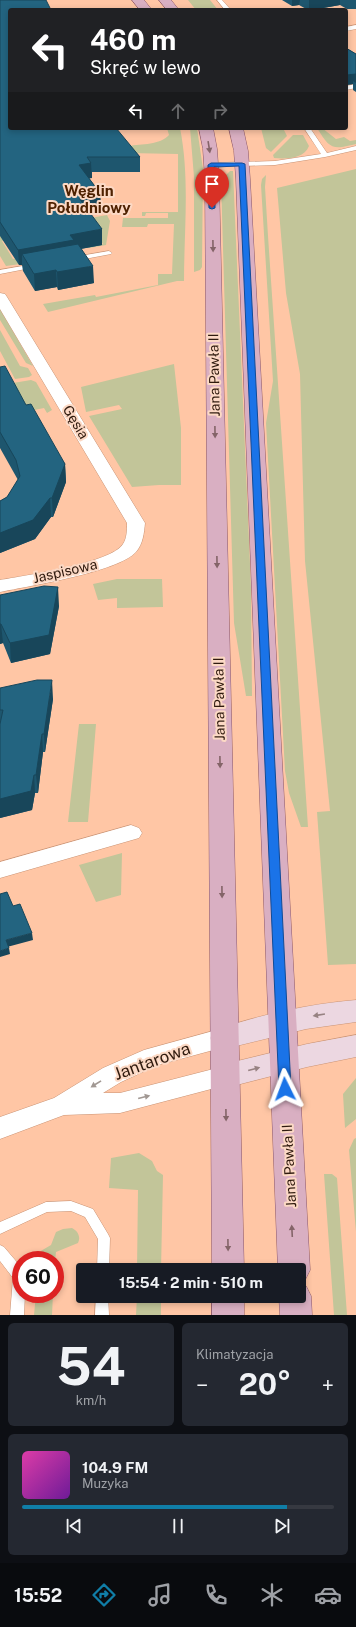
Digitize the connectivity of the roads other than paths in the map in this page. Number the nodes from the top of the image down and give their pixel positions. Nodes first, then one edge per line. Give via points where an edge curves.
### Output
1 (138, 0) edge
2 (219, 0) edge
3 (144, 8) edge
4 (226, 8) edge
5 (206, 130) edge
6 (236, 130) edge
7 (308, 130) edge
8 (356, 148) edge
9 (325, 155) junction
10 (242, 164) junction
11 (211, 165) junction
12 (110, 253) dead end
13 (63, 261) edge
14 (40, 265) edge
15 (0, 272) edge
16 (0, 297) edge
17 (128, 550) joint
18 (0, 586) edge
19 (131, 833) dead end
20 (0, 870) edge
21 (356, 1011) edge
22 (282, 1022) junction
23 (224, 1038) junction
24 (356, 1046) edge
25 (284, 1061) junction
26 (225, 1076) junction
27 (63, 1105) junction
28 (0, 1128) edge
29 (0, 1228) edge
30 (0, 1251) edge
31 (103, 1263) edge
32 (228, 1263) edge
33 (294, 1263) edge
34 (102, 1303) edge
35 (228, 1303) edge
36 (295, 1303) edge
37 (17, 1315) edge
38 (102, 1315) edge
39 (228, 1315) edge
40 (296, 1315) edge

1 - 3 main road
2 - 4 lane
5 -> 11 main road, Jana Pawła II
6 - 10 main road, Jana Pawła II
7 - 9 lane
8 - 9 lane
9 - 10 lane via 286,162
10 - 11 lane
10 - 22 main road, Jana Pawła II
11 -> 23 main road, Jana Pawła II
12 - 13 lane
14 - 15 lane
16 - 17 street, Gęsia via 136,523 134,539
17 - 18 street, Jaspisowa via 116,558 94,566
19 - 20 street
21 -> 22 street via 335,1012
22 - 23 street
22 - 25 main road, Jana Pawła II
23 - 26 main road, Jana Pawła II
23 -> 27 street, Jantarowa via 153,1057 112,1075
24 - 25 street
26 -> 25 street
33 -> 25 main road, Jana Pawła II
27 -> 26 street, Jantarowa via 120,1103
26 -> 32 main road, Jana Pawła II
27 - 28 street, Jantarowa
29 - 31 lane via 46,1207 71,1206 89,1213 104,1238
30 - 37 lane via 20,1276
34 - 38 lane
35 - 39 main road
36 - 40 main road

